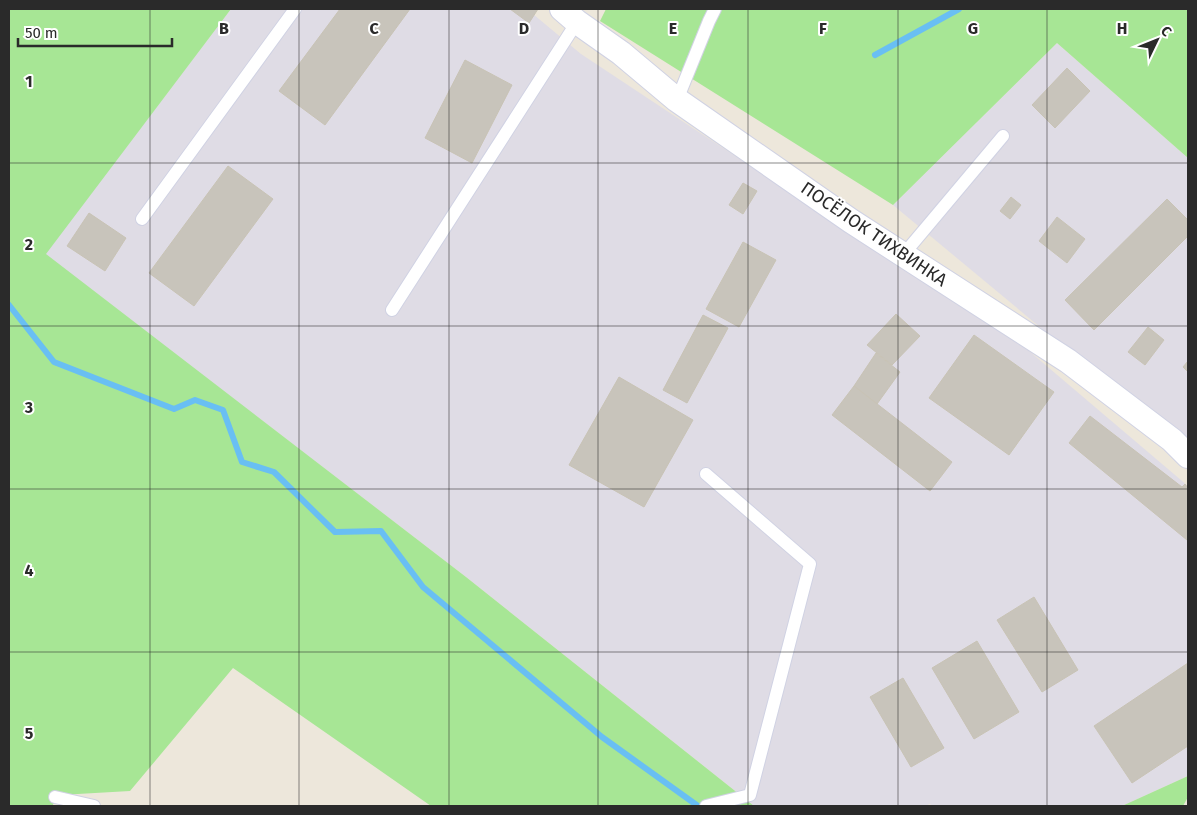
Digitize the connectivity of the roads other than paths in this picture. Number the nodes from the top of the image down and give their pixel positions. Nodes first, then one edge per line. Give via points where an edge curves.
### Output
1 (295, 9) edge
2 (715, 9) edge
3 (570, 15) edge
4 (677, 100) junction
5 (1003, 136) dead end
6 (142, 219) dead end
7 (903, 255) junction
8 (392, 310) dead end
9 (1188, 456) edge
10 (706, 474) dead end
11 (55, 797) dead end
12 (94, 806) edge
13 (706, 806) edge

1 - 6 lane
2 - 4 lane
3 - 4 street, ПОСЁЛОК ТИХВИНКА
3 - 8 lane
4 - 7 street, ПОСЁЛОК ТИХВИНКА
5 - 7 lane
7 - 9 street, ПОСЁЛОК ТИХВИНКА via 1068,361 1172,440
10 - 13 lane via 810,564 750,795
11 - 12 lane

